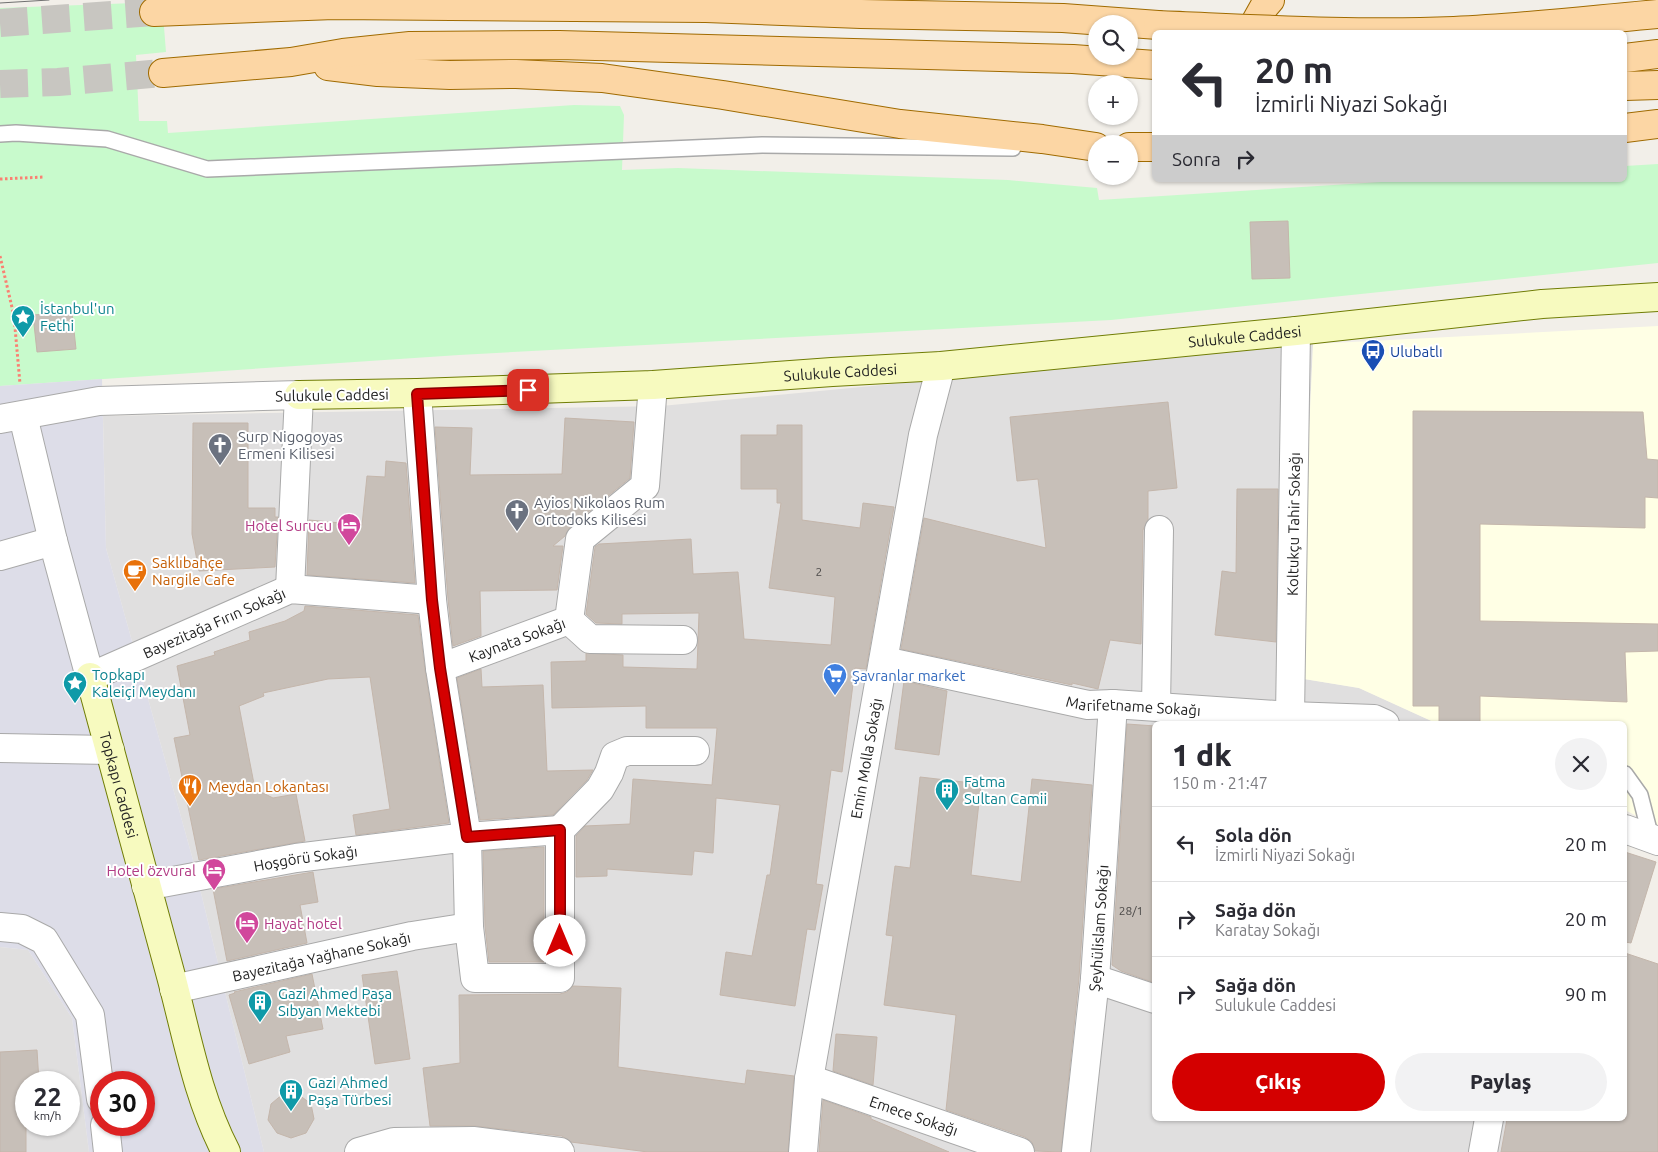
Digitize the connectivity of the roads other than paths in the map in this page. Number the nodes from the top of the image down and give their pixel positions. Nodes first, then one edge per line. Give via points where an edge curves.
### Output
1 (1270, 0) edge
2 (526, 3) edge
3 (154, 12) tunnel mouth
4 (1658, 14) edge
5 (1251, 30) edge
6 (1260, 30) edge
7 (1467, 30) edge
8 (1658, 54) edge
9 (1627, 58) edge
10 (291, 62) junction
11 (1151, 64) edge
12 (163, 73) tunnel mouth
13 (1658, 85) edge
14 (1627, 86) edge
15 (1658, 124) edge
16 (1627, 128) edge
17 (0, 134) edge
18 (1088, 146) edge
19 (1088, 147) edge
20 (1138, 147) edge
21 (1152, 147) edge
22 (1658, 297) edge
23 (1296, 331) junction
24 (942, 366) junction
25 (653, 385) junction
26 (417, 394) junction
27 (299, 395) junction
28 (11, 418) edge
29 (1159, 530) dead end
30 (53, 541) junction
31 (0, 556) edge
32 (290, 589) junction
33 (432, 600) junction
34 (569, 620) junction
35 (683, 640) dead end
36 (884, 661) junction
37 (440, 668) junction
38 (90, 677) junction
39 (1114, 704) junction
40 (1156, 706) junction
41 (1290, 716) junction
42 (1378, 721) edge
43 (0, 748) edge
44 (110, 750) junction
45 (695, 751) dead end
46 (1627, 777) edge
47 (560, 830) junction
48 (1627, 830) edge
49 (467, 837) junction
50 (1655, 840) edge
51 (146, 886) junction
52 (0, 927) edge
53 (469, 927) junction
54 (1095, 979) junction
55 (174, 989) junction
56 (1152, 998) edge
57 (97, 1071) edge
58 (809, 1079) junction
59 (1489, 1121) edge
60 (106, 1136) edge
61 (108, 1152) edge
62 (226, 1152) edge
63 (359, 1152) edge
64 (560, 1152) edge
65 (803, 1152) edge
66 (1020, 1152) edge
67 (1076, 1152) edge
68 (1483, 1152) edge

1 - 5 main road
2 - 3 main road via 334,5
2 - 6 main road, bridge via 1063,18
4 - 7 main road, bridge
8 - 9 main road
10 - 11 main road via 410,46 559,45
10 - 12 main road
10 - 18 main road via 378,72 602,78 900,124
13 - 14 main road
15 - 16 main road
17 - 19 lane via 107,139 207,169 762,145
20 - 21 main road
22 - 23 street, Sulukule Caddesi via 1542,304
23 - 24 street, Sulukule Caddesi
23 - 41 street, Koltukçu Tahir Sokağı
24 - 25 street, Sulukule Caddesi
24 - 36 street, Emin Molla Sokağı via 923,435
25 - 26 street, Sulukule Caddesi
25 - 34 street, Kaynata Sokağı via 645,486 580,540
26 - 27 street, Sulukule Caddesi
26 - 33 street
27 - 28 street, Sulukule Caddesi via 99,401
27 - 32 street
28 - 30 street, Topkapı Caddesi
29 - 40 street
30 - 31 street
30 - 38 street, Topkapı Caddesi
32 - 33 street, Bayezitağa Fırın Sokağı
32 - 38 street, Bayezitağa Fırın Sokağı
33 - 37 street
34 - 35 street via 590,639
34 - 37 street, Kaynata Sokağı
36 - 39 street, Marifetname Sokağı via 1088,706
36 - 58 street, Emin Molla Sokağı
37 - 49 street
38 - 44 street, Topkapı Caddesi
39 - 40 street, Marifetname Sokağı
39 - 54 street, Şeyhülislam Sokağı
40 - 41 street, Marifetname Sokağı
41 - 42 street, Marifetname Sokağı
43 - 44 street
44 - 51 street, Topkapı Caddesi
45 - 47 street via 627,752 615,756 600,789
46 - 50 lane via 1640,795
47 - 49 street, Hoşgörü Sokağı
47 - 53 street via 560,978 474,978
48 - 50 street
49 - 51 street, Hoşgörü Sokağı via 296,858
49 - 53 street
51 - 55 street, Topkapı Caddesi
52 - 57 street via 22,929 44,940 90,1015
53 - 55 street, Bayezitağa Yağhane Sokağı via 412,936
54 - 56 street
54 - 67 street, Şeyhülislam Sokağı
55 - 62 street, Topkapı Caddesi via 193,1067 214,1129
58 - 65 street, Emin Molla Sokağı
58 - 66 street, Emece Sokağı
59 - 68 street
60 - 61 street
63 - 64 street via 394,1142 473,1141

